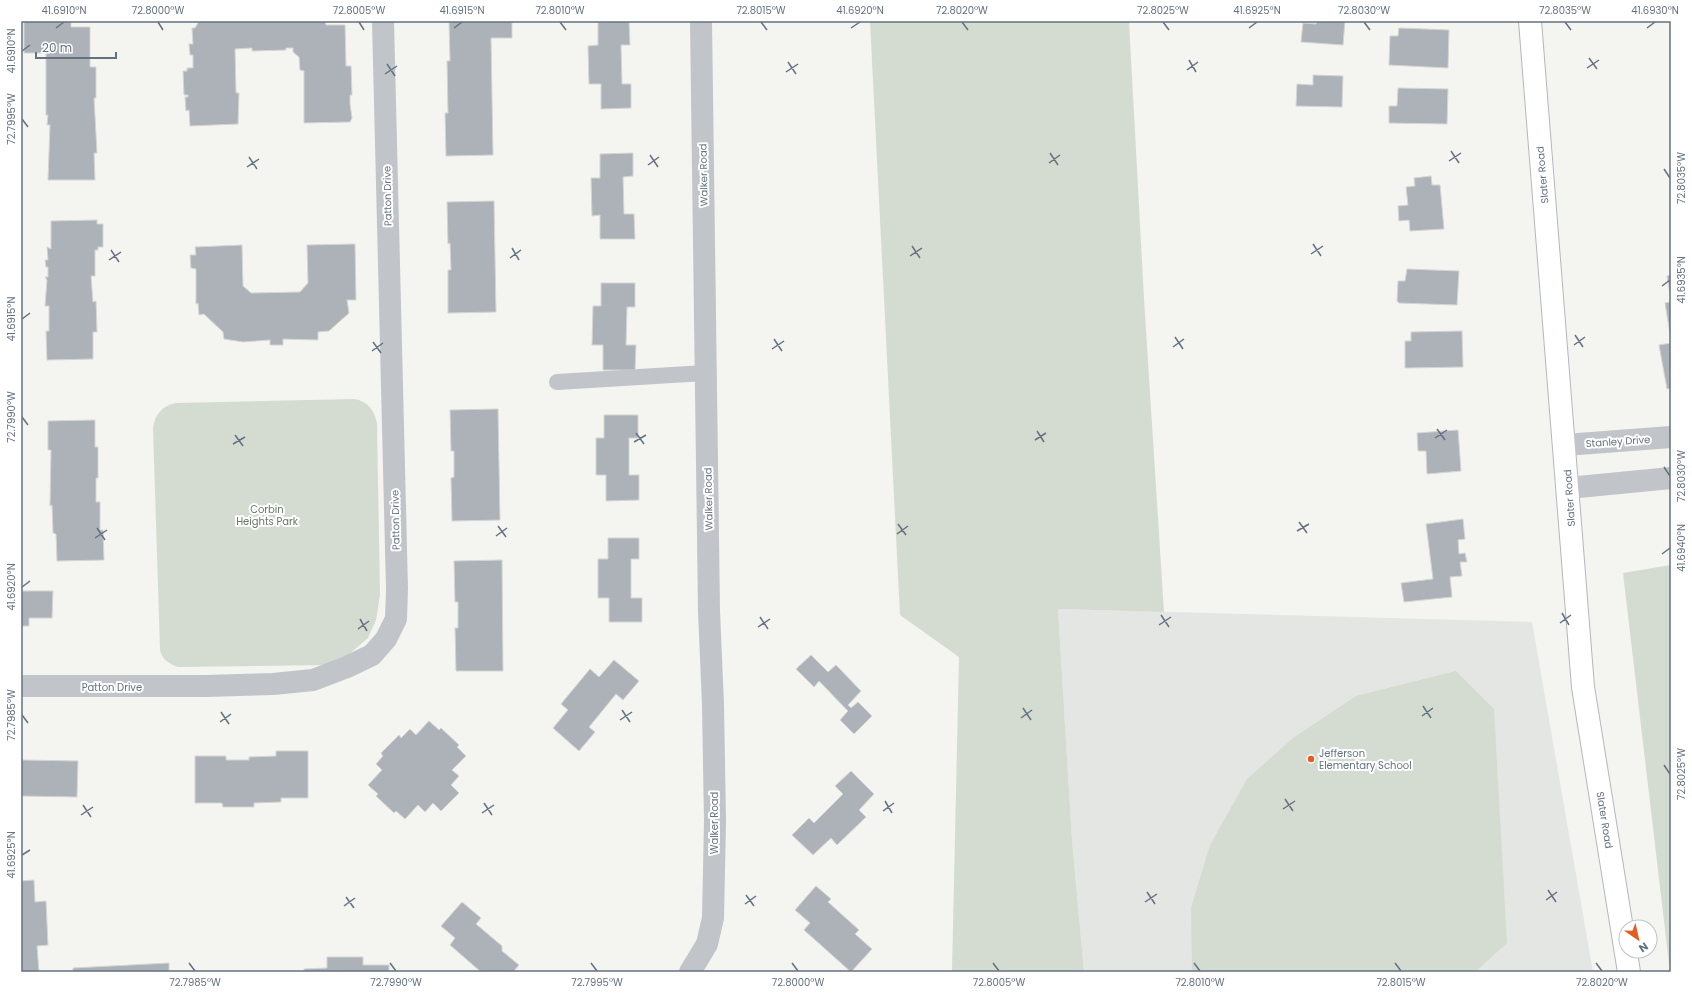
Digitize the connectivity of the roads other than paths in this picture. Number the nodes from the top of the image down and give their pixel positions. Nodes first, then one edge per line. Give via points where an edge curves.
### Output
1 (383, 21) edge
2 (701, 21) edge
3 (1530, 21) edge
4 (705, 373) junction
5 (558, 382) dead end
6 (1671, 438) edge
7 (1565, 445) junction
8 (1671, 478) edge
9 (1568, 488) junction
10 (21, 686) edge
11 (690, 972) edge
12 (1629, 972) edge

1 - 10 street, Patton Drive via 397,589 396,619 386,639 372,655 347,668 313,680 206,686
2 - 4 street, Walker Road
3 - 7 main road, Slater Road
4 - 5 lane
4 - 11 street, Walker Road via 715,821 713,918 707,944
6 - 7 street, Stanley Drive
7 - 9 main road, Slater Road
8 - 9 street
9 - 12 main road, Slater Road via 1584,686

